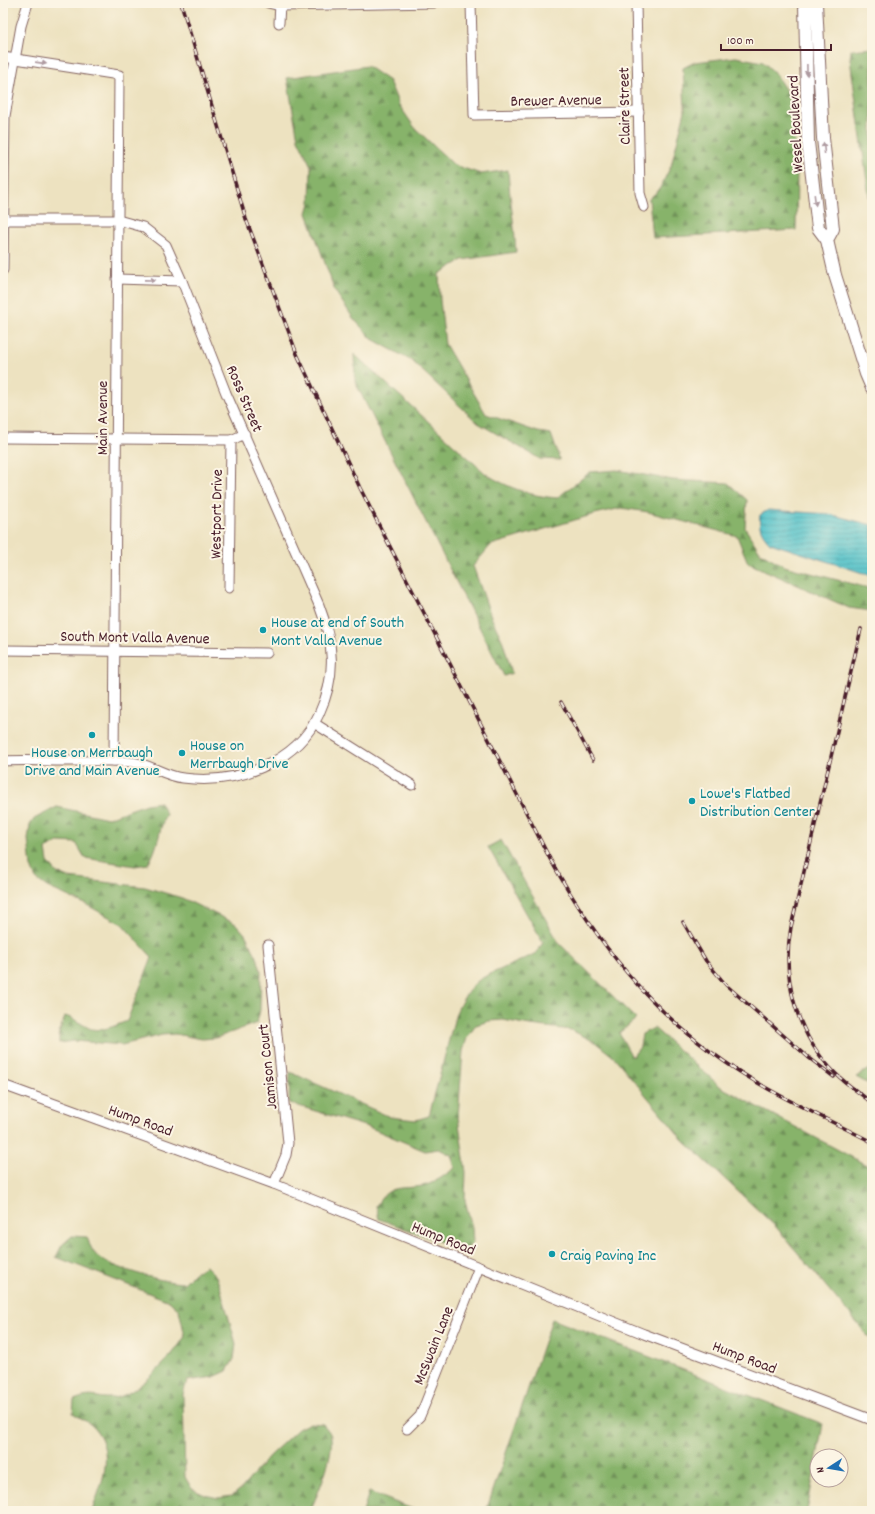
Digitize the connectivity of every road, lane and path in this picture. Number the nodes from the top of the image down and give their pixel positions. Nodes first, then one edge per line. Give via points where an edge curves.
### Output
1 (28, 3) edge
2 (268, 3) edge
3 (434, 3) edge
4 (471, 3) edge
5 (636, 3) edge
6 (805, 3) edge
7 (816, 3) edge
8 (280, 4) edge
9 (279, 23) dead end
10 (3, 57) edge
11 (16, 59) junction
12 (639, 112) junction
13 (644, 207) dead end
14 (3, 220) edge
15 (118, 220) junction
16 (827, 240) junction
17 (3, 270) edge
18 (118, 279) junction
19 (182, 280) junction
20 (872, 388) edge
21 (245, 434) junction
22 (3, 438) edge
23 (116, 439) junction
24 (231, 440) junction
25 (229, 588) dead end
26 (3, 650) edge
27 (115, 651) junction
28 (267, 653) dead end
29 (314, 723) junction
30 (3, 761) edge
31 (114, 761) junction
32 (412, 785) dead end
33 (268, 945) dead end
34 (3, 1085) edge
35 (274, 1184) junction
36 (479, 1267) junction
37 (872, 1420) edge
38 (407, 1429) dead end

1 - 11 street via 21,26
2 - 8 street
3 - 8 street
4 - 12 street, Brewer Avenue via 474,115
5 - 12 street, Claire Street
6 -> 16 main road, Wesel Boulevard via 808,142 818,228
16 -> 7 main road, Wesel Boulevard via 833,229 823,138
8 - 9 street
10 - 11 street
11 - 14 street via 5,116
11 -> 15 street, Main Avenue via 119,75
12 - 13 street, Claire Street via 640,193
14 - 15 street, Ross Street
14 - 17 street
15 - 18 street, Main Avenue
15 - 19 street, Ross Street via 143,227 160,239 171,254
16 - 20 main road, Wesel Boulevard via 837,281
18 -> 19 street
18 - 23 street, Main Avenue
19 - 21 street, Ross Street via 226,393
21 - 24 street
21 - 29 street, Ross Street via 319,606 331,640 330,680 324,702
22 - 23 street
23 - 24 street
23 - 27 street, Main Avenue
24 - 25 street, Westport Drive
26 - 27 street, South Mont Valla Avenue
27 - 28 street, South Mont Valla Avenue
27 - 31 street, Main Avenue
29 - 31 street, Ross Street via 304,737 281,756 269,764 241,775 207,779 182,778 132,762
29 - 32 street
30 - 31 street, Ross Street
33 - 35 street, Jamison Court via 288,1143
34 - 35 street, Hump Road
35 - 36 street, Hump Road
36 - 37 street, Hump Road via 644,1334
36 - 38 street, McSwain Lane via 420,1416

